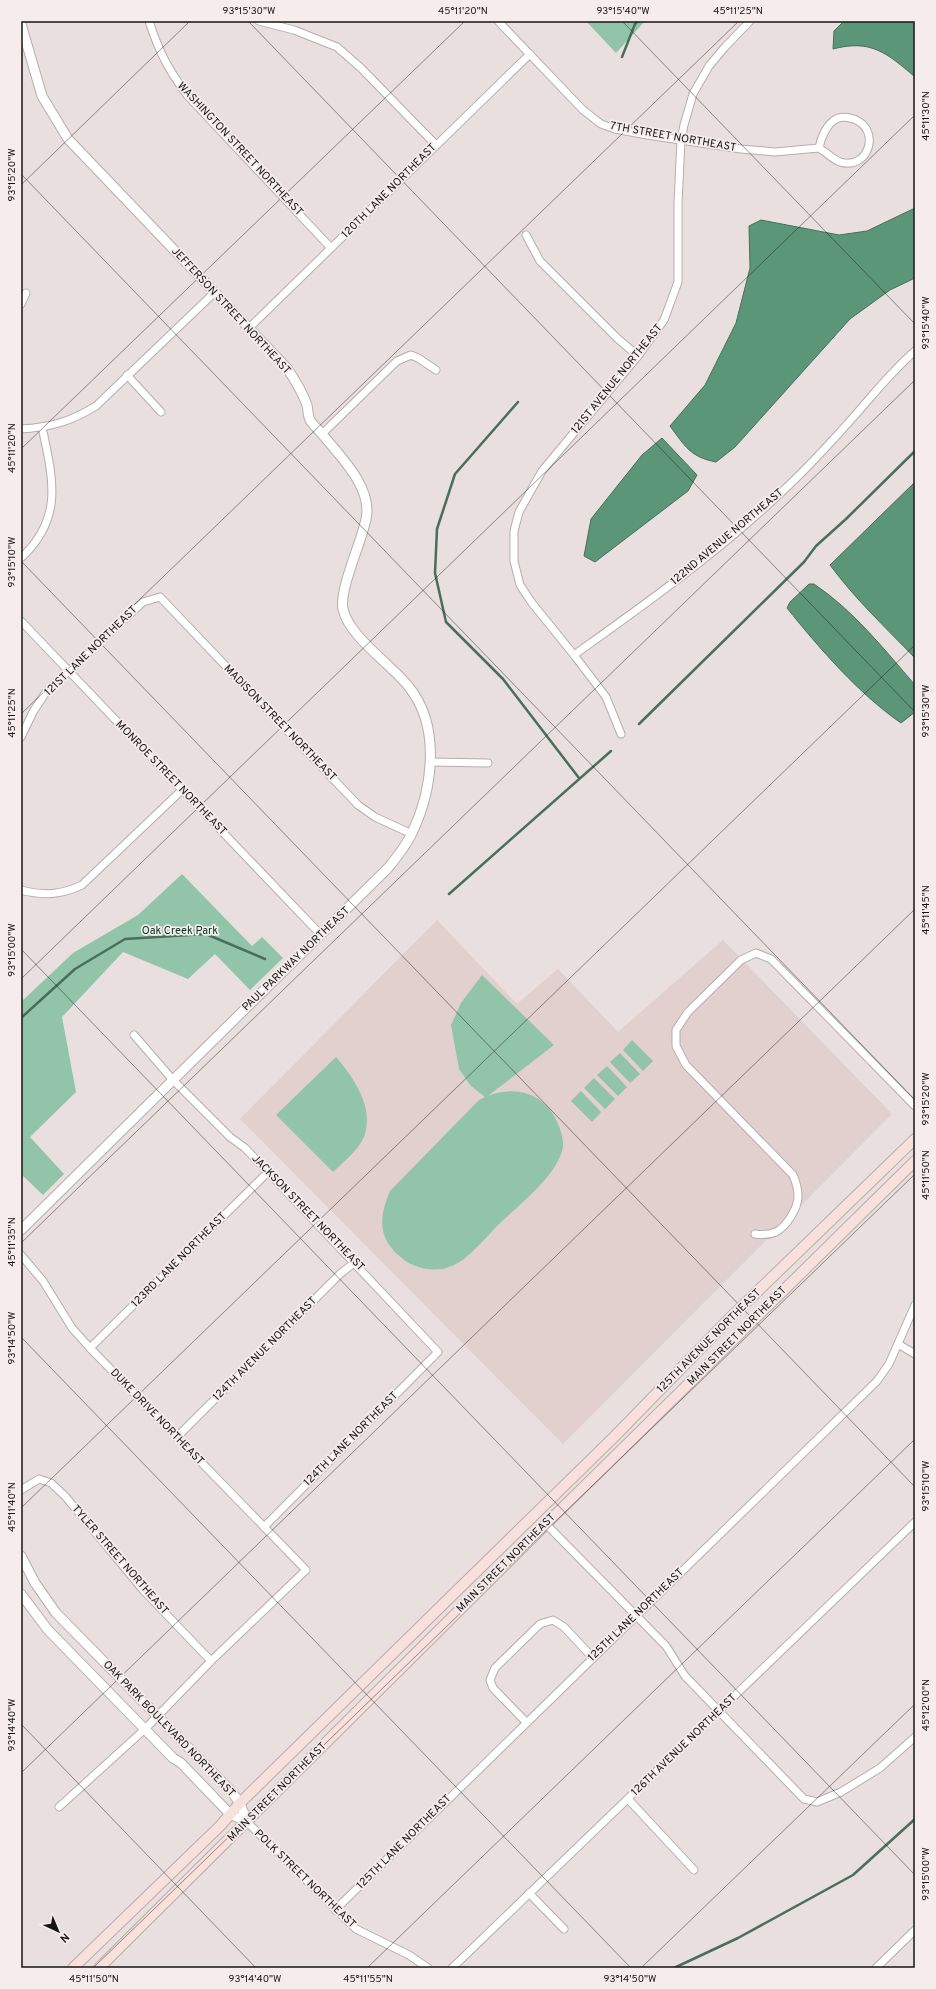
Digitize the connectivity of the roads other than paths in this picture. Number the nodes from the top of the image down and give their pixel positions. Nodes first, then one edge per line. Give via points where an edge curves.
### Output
1 (149, 21) edge
2 (259, 21) edge
3 (498, 21) edge
4 (750, 21) edge
5 (21, 24) edge
6 (530, 54) junction
7 (681, 140) junction
8 (436, 145) junction
9 (819, 148) junction
10 (526, 235) dead end
11 (331, 248) junction
12 (214, 292) junction
13 (26, 293) dead end
14 (21, 304) edge
15 (249, 328) junction
16 (915, 351) edge
17 (638, 356) junction
18 (436, 370) dead end
19 (127, 375) junction
20 (161, 412) dead end
21 (42, 427) junction
22 (21, 429) edge
23 (322, 434) junction
24 (21, 558) edge
25 (160, 597) joint
26 (21, 621) edge
27 (574, 655) junction
28 (69, 670) junction
29 (621, 734) dead end
30 (21, 737) edge
31 (431, 762) junction
32 (488, 763) dead end
33 (182, 790) junction
34 (412, 834) junction
35 (21, 890) edge
36 (321, 934) junction
37 (134, 1035) dead end
38 (173, 1080) junction
39 (915, 1106) edge
40 (915, 1138) edge
41 (915, 1161) edge
42 (268, 1172) junction
43 (21, 1230) edge
44 (754, 1234) dead end
45 (21, 1255) edge
46 (355, 1262) junction
47 (915, 1305) edge
48 (898, 1344) junction
49 (90, 1348) junction
50 (438, 1352) joint
51 (915, 1354) edge
52 (177, 1437) junction
53 (21, 1490) edge
54 (915, 1522) edge
55 (546, 1524) junction
56 (264, 1527) junction
57 (504, 1544) joint
58 (21, 1556) edge
59 (21, 1594) edge
60 (636, 1616) junction
61 (593, 1658) junction
62 (212, 1661) junction
63 (720, 1712) junction
64 (157, 1717) junction
65 (526, 1722) junction
66 (145, 1729) junction
67 (915, 1736) edge
68 (628, 1799) junction
69 (240, 1803) junction
70 (59, 1808) dead end
71 (230, 1814) junction
72 (247, 1822) junction
73 (694, 1870) dead end
74 (528, 1893) junction
75 (335, 1910) junction
76 (564, 1929) dead end
77 (915, 1930) edge
78 (880, 1967) edge
79 (73, 1968) edge
80 (99, 1968) edge
81 (428, 1968) edge
82 (452, 1968) edge

1 - 11 street, WASHINGTON STREET NORTHEAST via 159,52 187,95
2 - 8 street via 294,30 336,47 361,68
3 - 6 street, 7TH STREET NORTHEAST
4 - 7 street, 121ST AVENUE NORTHEAST via 708,66 693,94
5 - 12 street, JEFFERSON STREET NORTHEAST via 42,96 68,139
6 - 7 street, 7TH STREET NORTHEAST via 583,110 601,124 615,129
6 - 8 street, 120TH LANE NORTHEAST
7 - 9 street, 7TH STREET NORTHEAST via 768,151 803,151
7 - 17 street, 121ST AVENUE NORTHEAST via 678,282 664,320
8 - 11 street, 120TH LANE NORTHEAST
9 - 9 street via 841,162 858,161 867,151 870,141 868,131 861,122 844,116 830,125 820,141
10 - 17 street via 540,261
11 - 15 street, 120TH LANE NORTHEAST
12 - 15 street, JEFFERSON STREET NORTHEAST
12 - 19 street
13 - 14 street
15 - 23 street, JEFFERSON STREET NORTHEAST via 287,368 307,407 310,420
16 - 27 street, 122ND AVENUE NORTHEAST via 788,486 750,520 660,592
17 - 27 street, 121ST AVENUE NORTHEAST via 542,471 519,512 514,531 514,561 520,585
18 - 23 street via 411,355 397,361
19 - 20 street
19 - 21 street via 96,406 78,417
21 - 22 street
21 - 24 street via 50,466 52,504 40,538
23 - 31 street, JEFFERSON STREET NORTHEAST via 356,477 367,499 367,518 346,584 343,608 359,636 409,686 421,705 428,727
25 - 28 street, 121ST LANE NORTHEAST via 143,602
25 - 34 street, MADISON STREET NORTHEAST via 358,805 375,817
26 - 28 street, MONROE STREET NORTHEAST
27 - 29 street via 606,697
28 - 30 street, 121ST LANE NORTHEAST via 46,692
28 - 33 street, MONROE STREET NORTHEAST
31 - 32 street
31 - 34 street, JEFFERSON STREET NORTHEAST via 421,810
33 - 35 street via 82,885 48,895
33 - 36 street, MONROE STREET NORTHEAST
34 - 36 street, PAUL PARKWAY NORTHEAST via 401,852 376,881
36 - 38 street, PAUL PARKWAY NORTHEAST
37 - 38 street
38 - 42 street, JACKSON STREET NORTHEAST
38 - 43 street, PAUL PARKWAY NORTHEAST
39 - 44 street via 771,959 756,953 741,960 688,1012 676,1030 675,1037 679,1054 686,1065 793,1175 798,1198 787,1222 777,1231 765,1235
40 - 57 main road, 125TH AVENUE NORTHEAST
41 - 55 main road, MAIN STREET NORTHEAST
42 - 46 street, JACKSON STREET NORTHEAST
42 - 49 street, 123RD LANE NORTHEAST
45 - 49 street, DUKE DRIVE NORTHEAST via 43,1281 72,1328
46 - 50 street, JACKSON STREET NORTHEAST
46 - 52 street, 124TH AVENUE NORTHEAST
47 - 48 street, 125TH LANE NORTHEAST
48 - 51 street
48 - 60 street, 125TH LANE NORTHEAST via 889,1364 877,1381
49 - 52 street, DUKE DRIVE NORTHEAST
50 - 56 street, 124TH LANE NORTHEAST
52 - 56 street, DUKE DRIVE NORTHEAST
53 - 62 street, TYLER STREET NORTHEAST via 39,1479 51,1483 65,1496 144,1591
54 - 63 street, 126TH AVENUE NORTHEAST
55 - 60 street
55 - 72 main road, MAIN STREET NORTHEAST
56 - 62 street, DUKE DRIVE NORTHEAST via 306,1570
57 - 69 main road, MAIN STREET NORTHEAST
58 - 64 street, OAK PARK BOULEVARD NORTHEAST via 52,1608
59 - 66 street, OAK PARK BOULEVARD NORTHEAST via 48,1630
60 - 61 street, 125TH LANE NORTHEAST
60 - 63 street via 666,1646 685,1676
61 - 65 street, 125TH LANE NORTHEAST
61 - 65 street via 564,1627 553,1620 540,1624 496,1668 490,1680 493,1688
62 - 64 street
63 - 67 street via 804,1799 817,1802 841,1792 880,1768
63 - 68 street, 126TH AVENUE NORTHEAST
64 - 66 street
64 - 69 street, OAK PARK BOULEVARD NORTHEAST
65 - 75 street, 125TH LANE NORTHEAST
66 - 70 street
66 - 71 street, OAK PARK BOULEVARD NORTHEAST
68 - 73 street
68 - 74 street, 126TH AVENUE NORTHEAST
69 - 71 main road, MAIN STREET NORTHEAST
69 - 72 street, OAK PARK BOULEVARD NORTHEAST
71 - 72 street, OAK PARK BOULEVARD NORTHEAST
71 - 79 main road, MAIN STREET NORTHEAST
72 - 75 street, POLK STREET NORTHEAST
72 - 80 main road, MAIN STREET NORTHEAST
74 - 76 street
74 - 82 street, 126TH AVENUE NORTHEAST
75 - 81 street, POLK STREET NORTHEAST via 356,1929 410,1955
77 - 78 street

